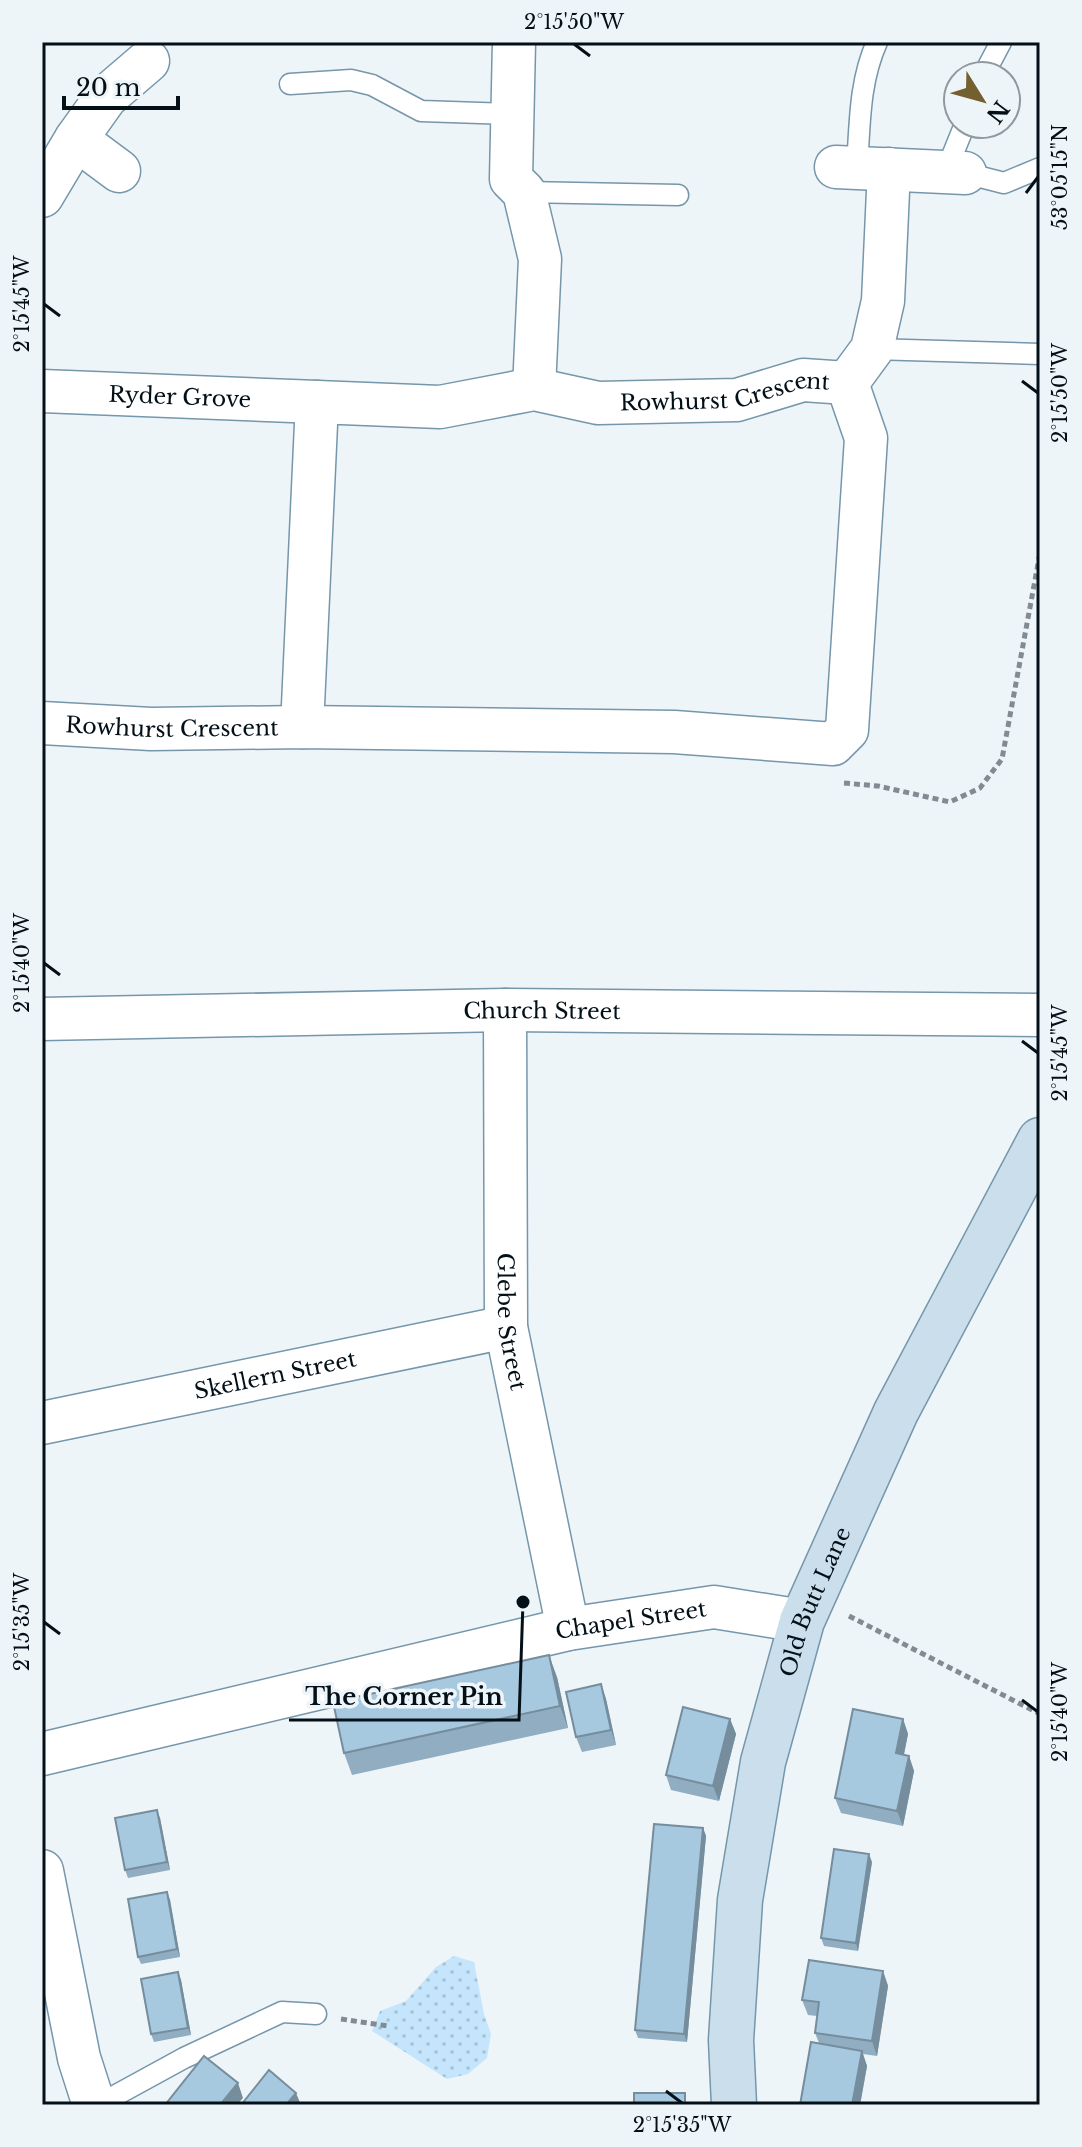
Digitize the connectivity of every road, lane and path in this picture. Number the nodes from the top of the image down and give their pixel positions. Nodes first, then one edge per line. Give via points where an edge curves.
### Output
1 (514, 42) edge
2 (877, 42) edge
3 (1001, 42) edge
4 (991, 60) edge
5 (148, 61) dead end
6 (290, 84) dead end
7 (512, 114) junction
8 (76, 139) junction
9 (962, 140) edge
10 (861, 168) junction
11 (1040, 168) edge
12 (119, 171) dead end
13 (956, 172) junction
14 (524, 192) junction
15 (678, 195) dead end
16 (42, 196) edge
17 (872, 349) junction
18 (1040, 354) edge
19 (847, 383) junction
20 (534, 389) junction
21 (42, 391) edge
22 (317, 402) junction
23 (42, 723) edge
24 (302, 727) junction
25 (505, 1010) junction
26 (1040, 1015) edge
27 (42, 1019) edge
28 (1040, 1140) edge
29 (506, 1327) junction
30 (42, 1423) edge
31 (808, 1609) junction
32 (568, 1629) junction
33 (1040, 1714) edge
34 (42, 1754) edge
35 (42, 1871) edge
36 (316, 2014) joint
37 (388, 2026) dead end
38 (96, 2105) edge
39 (734, 2105) edge

1 - 7 street
2 - 10 lane via 862,87
3 - 4 lane
5 - 8 street via 106,97
6 - 7 lane via 351,80 421,111
7 - 14 street via 511,179
8 - 12 street
8 - 16 street
9 - 13 lane
10 - 13 street
10 - 17 street via 883,301
11 - 13 lane via 1004,183
14 - 15 lane
14 - 20 street via 540,259
17 - 18 lane
17 - 19 street
19 - 20 street, Rowhurst Crescent via 803,380 737,400 598,403
19 - 24 street, Rowhurst Crescent via 866,438 847,730 833,744 674,732
20 - 22 street, Rowhurst Crescent via 440,407
21 - 22 street, Ryder Grove
22 - 24 street, Rowhurst Crescent
23 - 24 street, Rowhurst Crescent via 151,729
25 - 26 street, Church Street
25 - 27 street, Church Street
25 - 29 street, Glebe Street
28 - 31 street, Old Butt Lane via 896,1412
29 - 30 street, Skellern Street
29 - 32 street, Glebe Street
31 - 32 street, Chapel Street via 714,1607
31 - 33 path
31 - 39 street, Old Butt Lane via 763,1762 740,1900 731,2040
32 - 34 street, Chapel Street
35 - 38 street via 79,2058
36 - 37 path
36 - 38 lane via 282,2012

